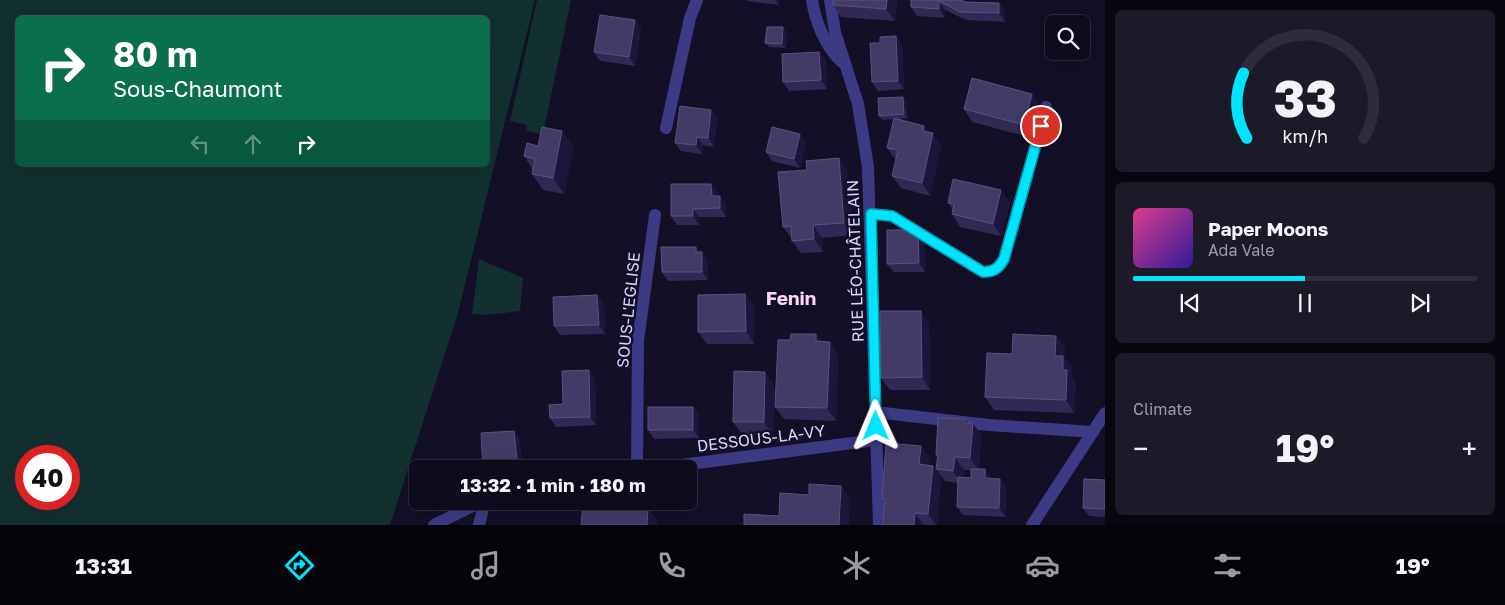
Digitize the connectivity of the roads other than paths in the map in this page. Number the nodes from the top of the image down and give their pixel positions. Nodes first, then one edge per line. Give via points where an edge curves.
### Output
1 (696, 0) edge
2 (812, 0) edge
3 (830, 0) edge
4 (846, 65) junction
5 (1046, 107) dead end
6 (666, 128) dead end
7 (871, 214) junction
8 (655, 215) dead end
9 (875, 412) junction
10 (1104, 414) edge
11 (1093, 432) junction
12 (876, 440) junction
13 (637, 460) edge
14 (697, 463) edge
15 (465, 510) edge
16 (482, 510) edge
17 (434, 525) edge
18 (479, 525) edge
19 (879, 525) edge
20 (1032, 525) edge

1 - 6 street
2 - 4 street via 816,20 834,55
3 - 4 street, RUE LÉO-CHÂTELAIN via 835,32
4 - 7 street, RUE LÉO-CHÂTELAIN via 864,136
5 - 7 street via 1004,259 991,272 983,272 892,216
7 - 9 street, RUE LÉO-CHÂTELAIN
8 - 13 street, SOUS-L'EGLISE via 638,341
9 - 11 street via 988,425
9 - 12 street, RUE LÉO-CHÂTELAIN
10 - 11 street
11 - 20 street
12 - 14 street, DESSOUS-LA-VY
12 - 19 street, RUE LÉO-CHÂTELAIN
15 - 17 street
16 - 18 street

